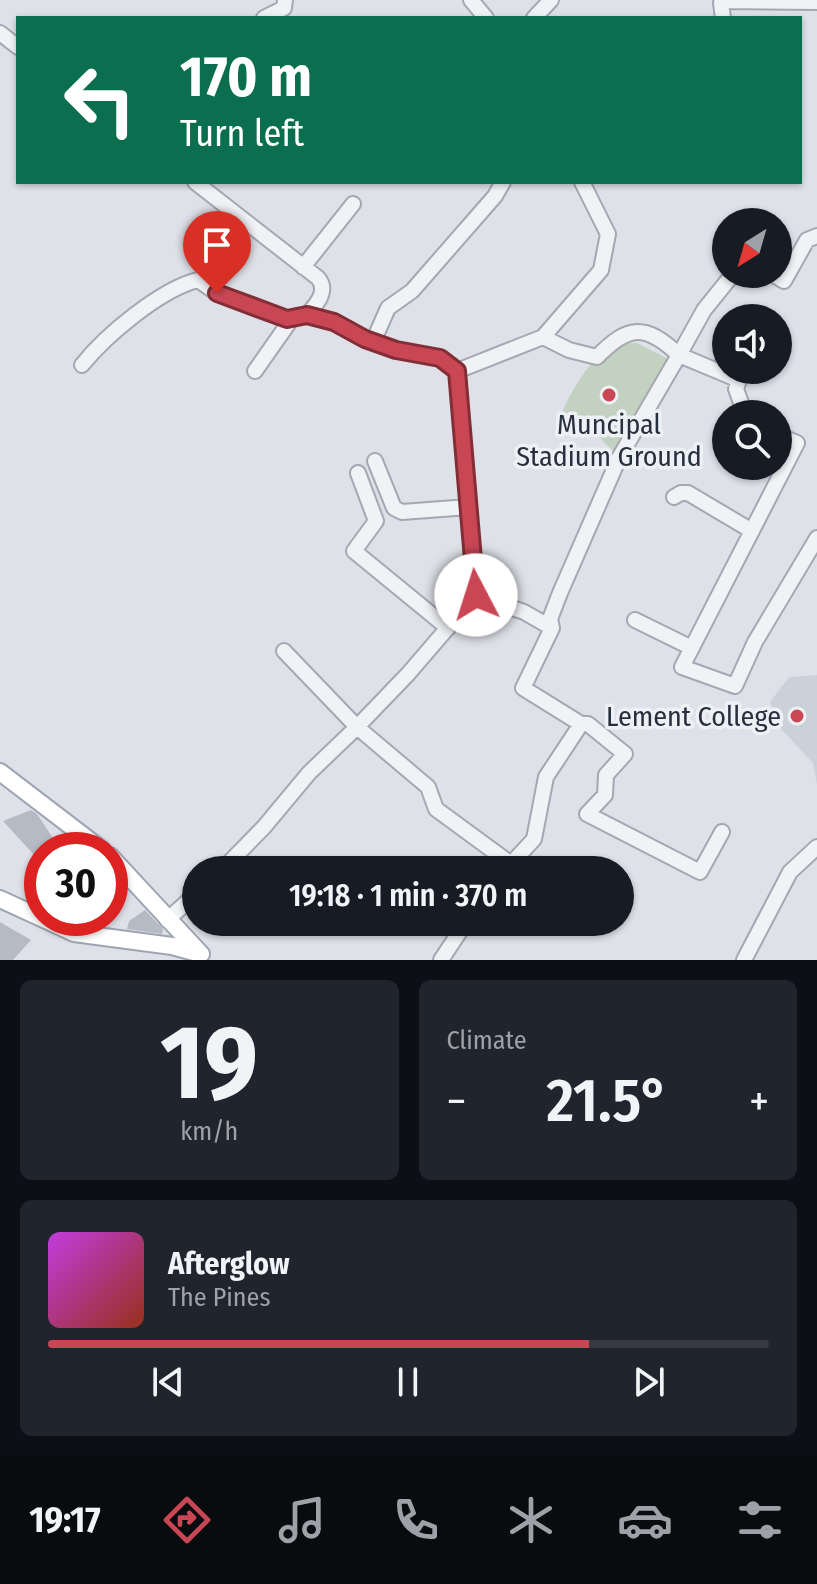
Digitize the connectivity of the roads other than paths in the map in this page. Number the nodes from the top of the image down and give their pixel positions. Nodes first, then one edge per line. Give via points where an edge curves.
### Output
1 (285, 0) edge
2 (471, 0) edge
3 (551, 0) edge
4 (815, 6) edge
5 (723, 7) edge
6 (268, 16) edge
7 (484, 16) edge
8 (536, 16) edge
9 (0, 33) edge
10 (16, 45) edge
11 (198, 184) edge
12 (583, 184) edge
13 (492, 189) edge
14 (353, 204) dead end
15 (817, 236) edge
16 (303, 267) junction
17 (792, 267) edge
18 (722, 288) edge
19 (307, 315) junction
20 (287, 319) junction
21 (543, 337) junction
22 (373, 342) junction
23 (679, 355) junction
24 (82, 365) dead end
25 (255, 371) dead end
26 (457, 371) junction
27 (740, 400) edge
28 (375, 461) dead end
29 (358, 473) dead end
30 (778, 480) edge
31 (674, 497) dead end
32 (468, 507) junction
33 (752, 531) junction
34 (817, 538) edge
35 (476, 595) junction
36 (635, 620) dead end
37 (448, 628) junction
38 (552, 628) junction
39 (692, 648) junction
40 (284, 651) dead end
41 (581, 724) junction
42 (357, 727) junction
43 (0, 772) edge
44 (78, 832) edge
45 (722, 832) dead end
46 (817, 847) edge
47 (236, 856) edge
48 (495, 856) edge
49 (519, 856) edge
50 (128, 876) edge
51 (0, 899) edge
52 (182, 907) edge
53 (167, 920) junction
54 (457, 936) edge
55 (205, 957) edge
56 (441, 960) edge
57 (744, 960) edge

1 - 6 street via 284,8
2 - 7 street
3 - 8 street
4 - 5 street
9 - 10 street
11 - 16 street
12 - 21 street via 608,234 601,270
13 - 22 street via 412,291 388,308
14 - 16 street
15 - 17 street via 807,240
16 - 19 street via 323,289
18 - 23 street
19 - 20 street
19 - 22 street
20 - 24 street via 217,293 198,280 184,283 96,347
20 - 25 street
21 - 23 street via 597,357 618,336 637,332 663,340
21 - 26 street
22 - 26 street via 440,358
23 - 27 street via 739,380
23 - 38 street via 619,458 560,593
26 - 32 street
28 - 32 street via 394,508 402,512
29 - 37 street via 376,521 354,551
30 - 33 street
31 - 33 street via 688,493
32 - 35 street
33 - 39 street
34 - 39 street via 735,686 682,667
35 - 37 street
35 - 38 street
36 - 39 street
37 - 42 street
38 - 41 street via 523,688
40 - 42 street
41 - 45 street via 625,754 606,775 605,795 587,814 700,872
41 - 49 street via 546,777 534,839
42 - 47 street
42 - 48 street via 428,787 436,809
43 - 44 main road
46 - 57 street via 790,872
50 - 53 main road
51 - 55 main road via 74,933 172,946
52 - 53 street
53 - 55 main road
54 - 56 street

